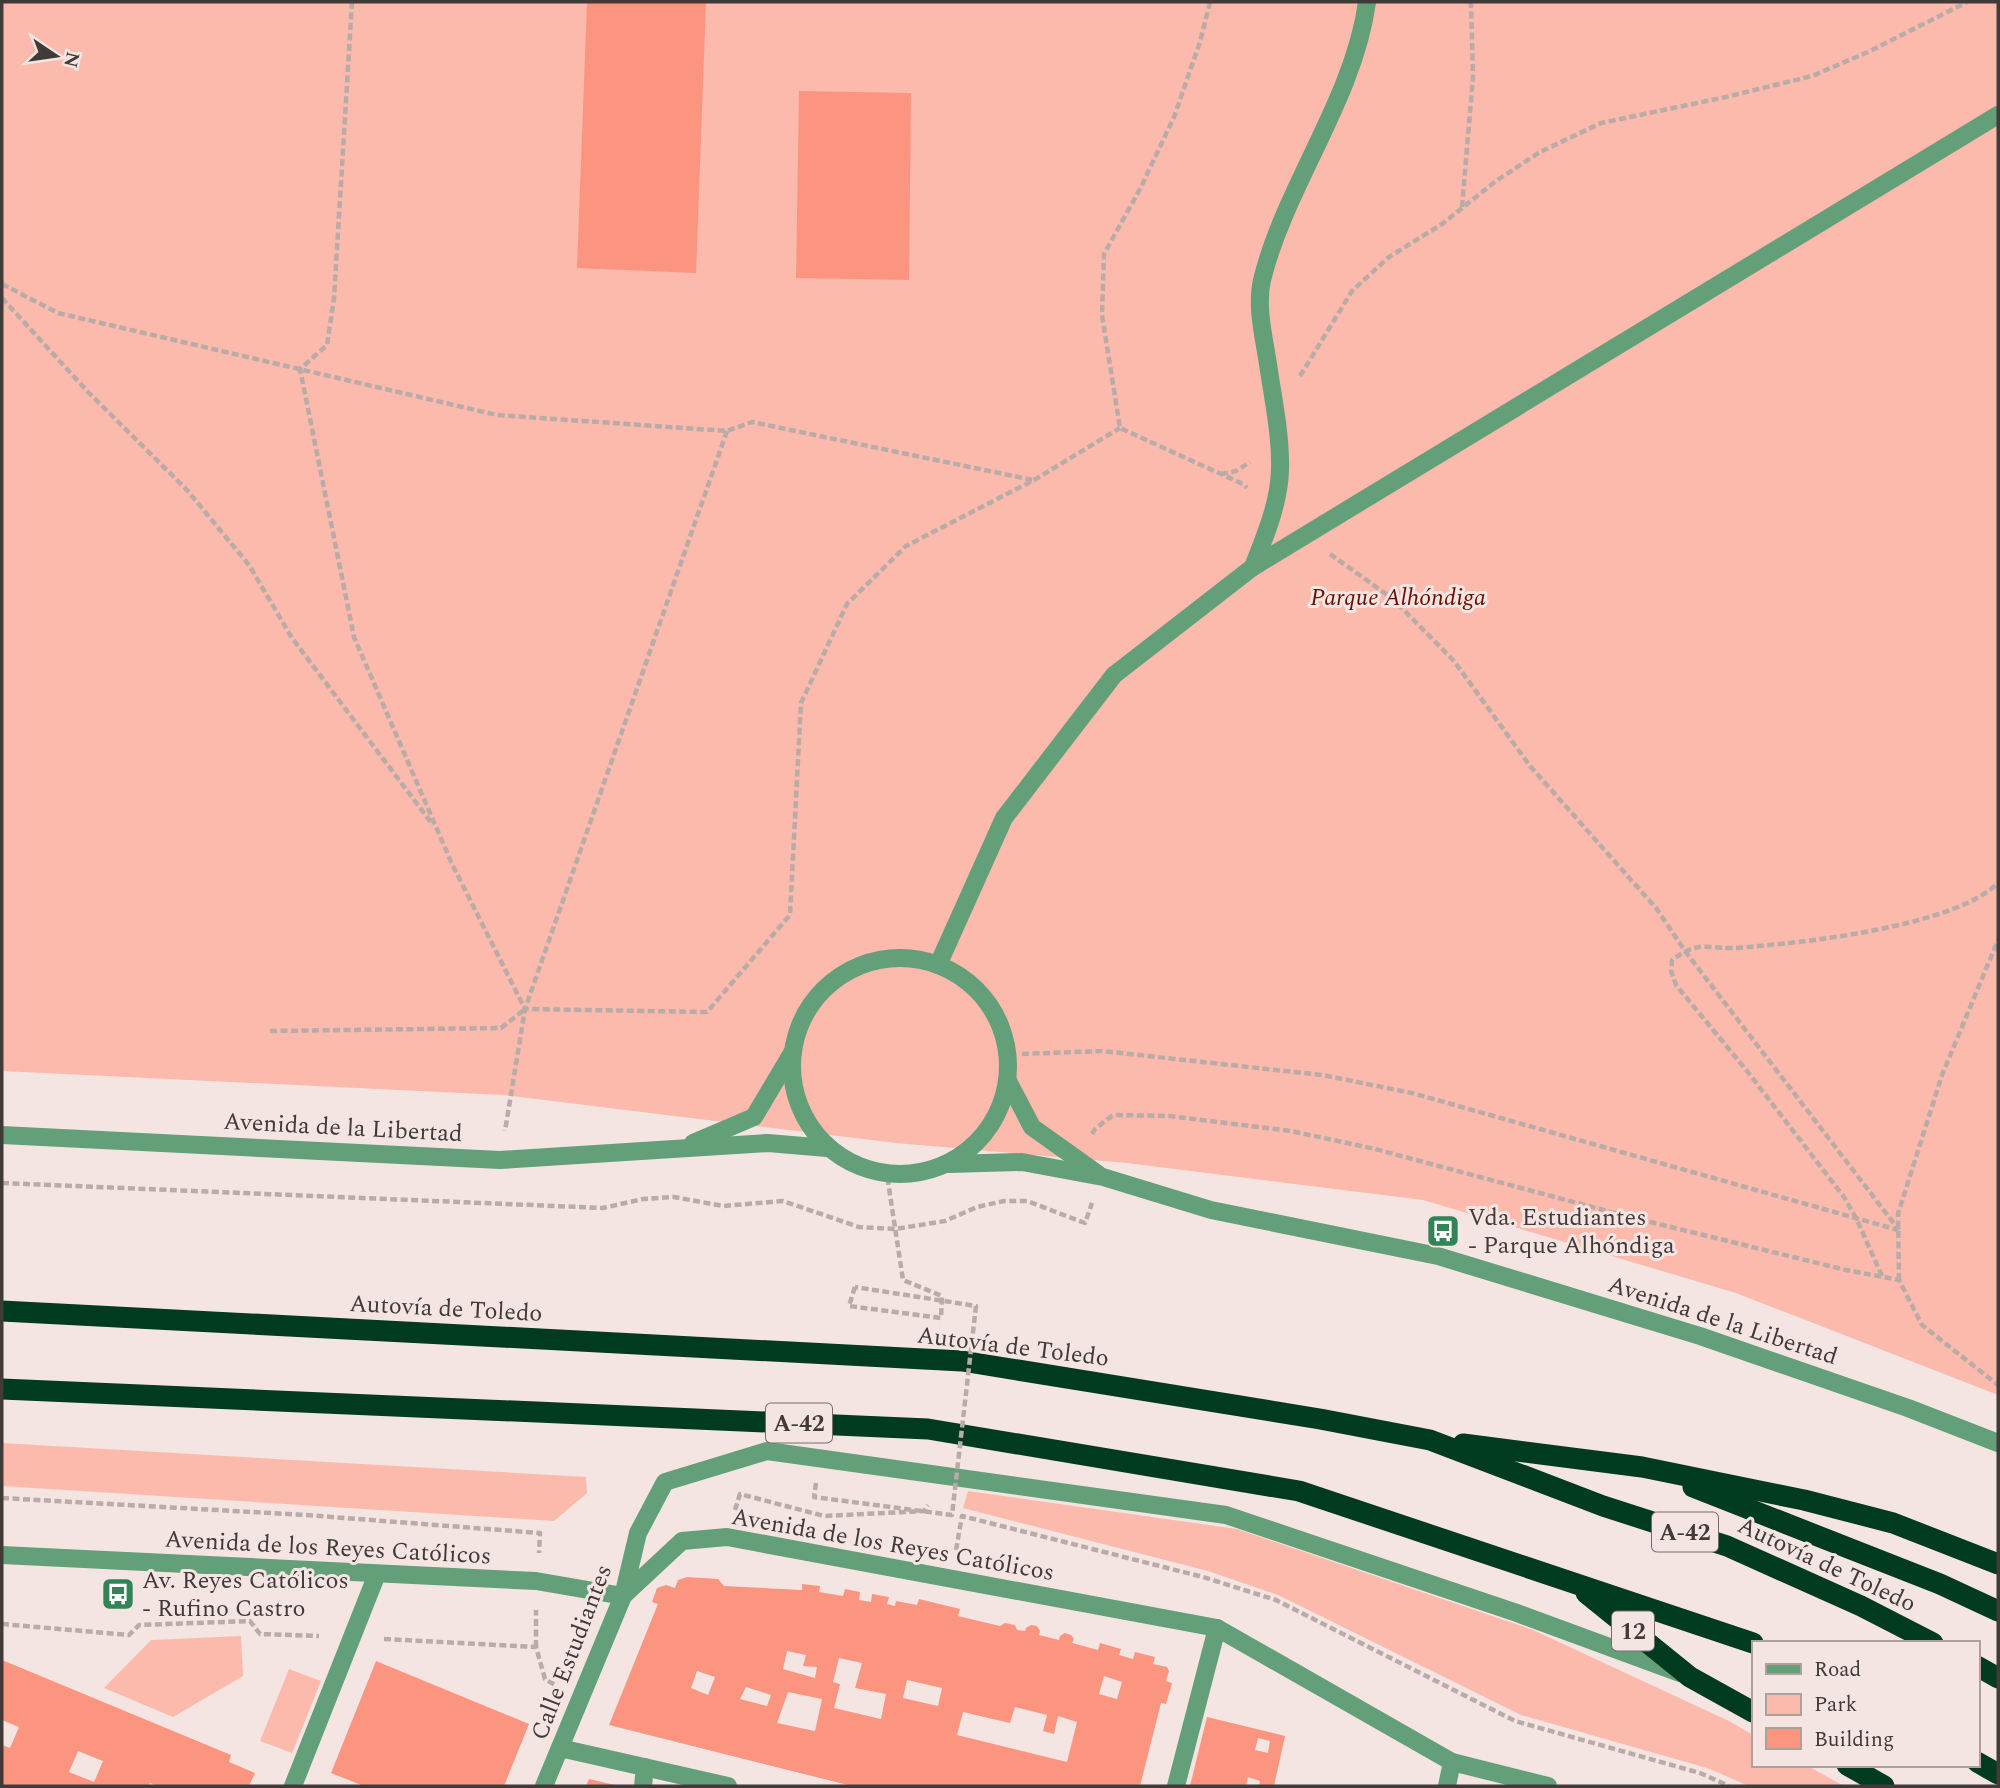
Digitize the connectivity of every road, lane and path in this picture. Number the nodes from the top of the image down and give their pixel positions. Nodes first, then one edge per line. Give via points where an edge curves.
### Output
1 (352, 2) edge
2 (1210, 2) edge
3 (1367, 2) edge
4 (1469, 2) edge
5 (1967, 2) edge
6 (1998, 115) edge
7 (1462, 208) junction
8 (2, 284) edge
9 (2, 298) edge
10 (300, 369) junction
11 (1275, 419) junction
12 (1120, 428) junction
13 (727, 431) junction
14 (1034, 481) junction
15 (1272, 519) junction
16 (1302, 537) junction
17 (1253, 567) junction
18 (438, 831) junction
19 (1998, 883) edge
20 (1998, 940) edge
21 (1685, 951) junction
22 (939, 965) junction
23 (525, 1009) junction
24 (270, 1031) dead end
25 (792, 1054) junction
26 (1007, 1055) junction
27 (1008, 1081) junction
28 (2, 1135) edge
29 (1090, 1138) dead end
30 (681, 1148) junction
31 (827, 1148) junction
32 (500, 1160) junction
33 (948, 1164) junction
34 (887, 1175) junction
35 (1103, 1177) junction
36 (2, 1183) edge
37 (1856, 1218) junction
38 (895, 1229) junction
39 (1899, 1230) junction
40 (1882, 1276) junction
41 (1899, 1280) junction
42 (2, 1311) edge
43 (1998, 1385) edge
44 (2, 1389) edge
45 (1430, 1440) junction
46 (1998, 1443) edge
47 (1642, 1467) junction
48 (816, 1483) dead end
49 (2, 1498) edge
50 (924, 1511) dead end
51 (727, 1537) junction
52 (2, 1555) edge
53 (1998, 1564) edge
54 (377, 1574) junction
55 (952, 1579) junction
56 (536, 1581) junction
57 (1576, 1585) junction
58 (623, 1596) junction
59 (1998, 1611) edge
60 (2, 1624) edge
61 (1217, 1628) junction
62 (352, 1637) junction
63 (1929, 1641) edge
64 (1752, 1642) edge
65 (1979, 1667) edge
66 (1690, 1677) junction
67 (1998, 1678) edge
68 (581, 1699) junction
69 (1752, 1711) edge
70 (560, 1748) junction
71 (1452, 1762) junction
72 (1979, 1763) edge
73 (645, 1767) junction
74 (1851, 1767) edge
75 (1998, 1774) edge
76 (293, 1786) edge
77 (544, 1786) edge
78 (643, 1786) edge
79 (728, 1786) edge
80 (1176, 1786) edge
81 (1447, 1786) edge
82 (1548, 1786) edge
83 (1729, 1786) edge
84 (1884, 1786) edge

1 - 10 path via 334,298 327,345
2 - 12 path via 1174,117 1104,254 1102,315
3 - 11 street via 1342,89 1261,282 1261,320
4 - 7 path via 1473,77
5 - 7 path via 1812,76 1601,123 1540,152
6 - 16 street
7 - 11 path via 1389,257 1352,291
8 - 10 path via 58,313
9 - 18 path via 187,490 249,565 292,638
10 - 13 path via 497,415
10 - 18 path via 354,637
11 - 15 street via 1280,471
12 - 14 path
12 - 15 path via 1243,484
13 - 14 path via 752,422
13 - 23 path
14 - 23 path via 906,545 847,604 801,703 790,915 707,1012
15 - 17 street
16 - 17 street
16 - 21 path via 1393,599 1454,661 1530,766 1656,908
17 - 22 street via 1114,675 1004,818
18 - 23 path
19 - 21 path via 1956,909 1873,930 1763,946 1705,945
20 - 39 path via 1942,1075 1898,1214
21 - 37 path via 1672,960 1676,985 1747,1071
21 - 39 path
22 - 25 street via 907,957 874,961 844,973 819,994 801,1022
22 - 26 street via 970,983 994,1011
23 - 24 path via 501,1028
23 - 32 path
25 - 30 street, Avenida de la Libertad via 754,1116
25 - 31 street via 794,1088 806,1121
26 - 27 street
26 - 37 path via 1102,1051 1322,1075 1412,1093
27 - 33 street via 997,1114 977,1143
27 - 35 street, Avenida de la Libertad via 1032,1127
28 - 32 street, Avenida de la Libertad
29 - 40 path via 1113,1115 1169,1116 1291,1131
30 - 31 street, Avenida de la Libertad via 768,1143
30 - 32 street, Avenida de la Libertad
31 - 34 street via 855,1166
33 - 34 street via 919,1174
33 - 35 street, Avenida de la Libertad via 1022,1163
34 - 38 path
35 - 38 path via 1085,1223 1027,1202 1004,1201 945,1221
35 - 46 street, Avenida de la Libertad via 1211,1210 1438,1256 1700,1336
36 - 38 path via 603,1208 643,1199 674,1198 723,1206 783,1201 859,1227
37 - 39 path
37 - 40 path
38 - 48 path, bridge via 903,1280 942,1296 941,1307 941,1318 849,1306 855,1287 909,1296 922,1297 936,1300 949,1302 976,1306 952,1515 814,1497
39 - 41 path
40 - 41 path
41 - 43 path via 1922,1325
42 - 45 highway, Autovía de Toledo / A-42 via 962,1361
44 - 57 highway, A-42 via 928,1429 1299,1491
45 - 47 highway
45 - 63 highway, Autovía de Toledo / A-42 via 1603,1506 1727,1546
47 - 53 highway via 1893,1523
47 - 59 highway
49 - 56 path via 540,1533
50 - 51 path via 824,1516 740,1494
51 - 55 street, Avenida de los Reyes Católicos
51 - 58 street, Avenida de los Reyes Católicos via 682,1541
52 - 54 street, Avenida de los Reyes Católicos
54 - 56 street, Avenida de los Reyes Católicos
54 - 62 street
55 - 61 street, Avenida de los Reyes Católicos
55 - 83 path via 962,1516 1203,1577 1276,1600 1516,1721 1700,1773
56 - 58 street, Avenida de los Reyes Católicos
57 - 64 highway, A-42
57 - 66 highway, 12
58 - 66 street, Calle Estudiantes via 639,1533 665,1482 767,1451 1226,1515
58 - 68 street, Calle Estudiantes
60 - 62 path via 129,1634 139,1625 250,1621 260,1634
61 - 71 street, Avenida de los Reyes Católicos
61 - 80 street
62 - 68 path via 536,1647 544,1679
62 - 76 street
65 - 67 highway
66 - 69 highway
68 - 70 street, Calle Estudiantes
70 - 73 street
70 - 77 street, Calle Estudiantes
71 - 81 street
71 - 82 street, Avenida de los Reyes Católicos
72 - 75 highway
73 - 78 street
73 - 79 street
74 - 84 highway

